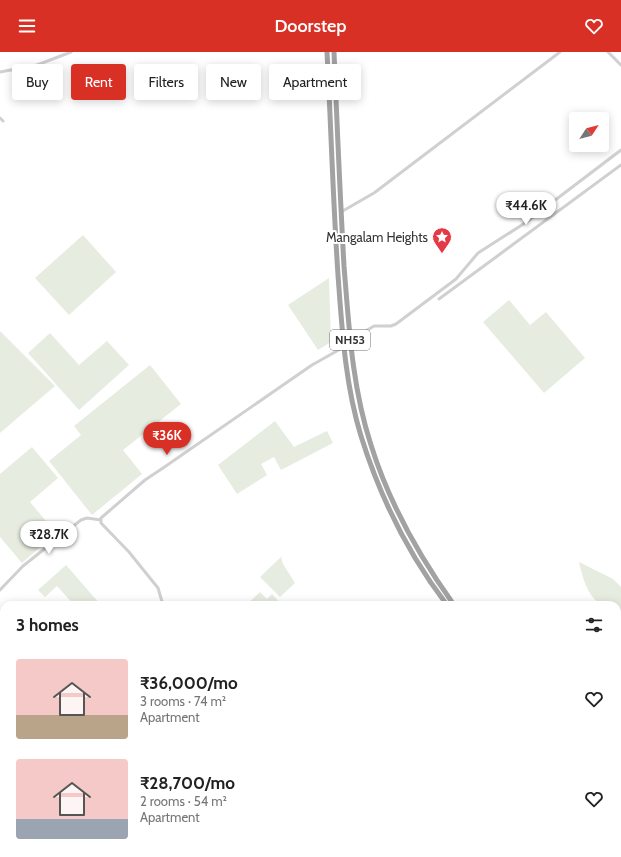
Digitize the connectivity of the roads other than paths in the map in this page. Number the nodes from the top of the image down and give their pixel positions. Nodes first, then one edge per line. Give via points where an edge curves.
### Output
1 (71, 52) edge
2 (328, 52) edge
3 (334, 52) edge
4 (560, 52) edge
5 (608, 52) edge
6 (621, 65) edge
7 (0, 72) edge
8 (0, 118) edge
9 (3, 122) dead end
10 (621, 150) edge
11 (621, 165) edge
12 (341, 212) junction
13 (439, 299) dead end
14 (350, 340) junction
15 (344, 347) junction
16 (100, 520) junction
17 (0, 590) edge
18 (162, 601) edge
19 (443, 601) edge
20 (451, 601) edge

1 - 7 street via 37,65
2 - 15 highway, NH53 via 335,232
3 - 12 highway, NH53
4 - 12 street via 371,196
5 - 6 street
8 - 9 street
10 - 14 street via 525,223 478,252 456,279 396,324 374,326
11 - 13 street
12 - 14 highway, NH53
14 - 20 highway, NH53 via 362,415 382,477 417,549
15 - 16 street via 312,365 163,468
15 - 19 highway, NH53 via 352,400 372,469 402,536
16 - 17 street via 81,520 23,566
16 - 18 street via 158,588

